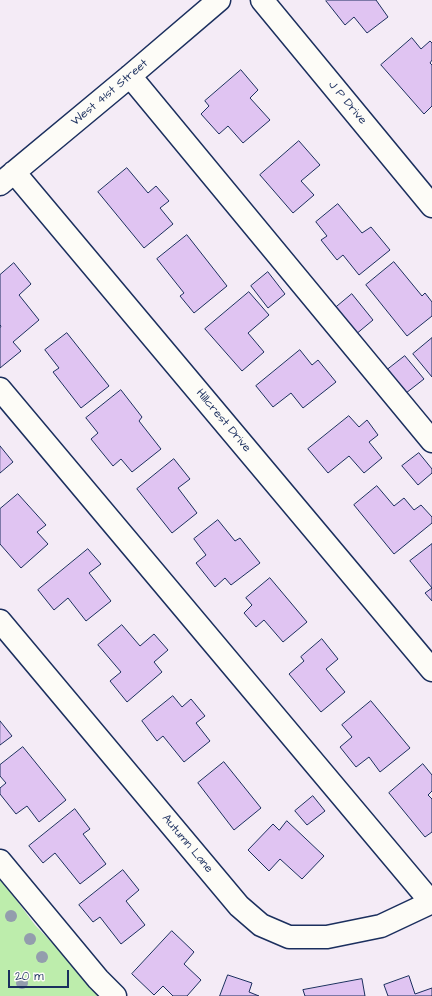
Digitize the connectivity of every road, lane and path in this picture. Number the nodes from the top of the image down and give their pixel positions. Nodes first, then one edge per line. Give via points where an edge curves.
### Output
1 (219, 0) edge
2 (262, 0) edge
3 (130, 76) junction
4 (7, 178) edge
5 (432, 206) edge
6 (0, 389) edge
7 (432, 441) edge
8 (2, 627) edge
9 (432, 670) edge
10 (0, 861) edge
11 (432, 902) edge
12 (115, 996) edge

1 - 3 street, West 41st Street
2 - 5 street, J P Drive
3 - 4 street, West 41st Street
3 - 7 street
4 - 9 street, Hillcrest Drive
6 - 11 street
8 - 11 street, Autumn Lane via 239,906 261,925 289,938 328,937 381,926
10 - 12 street

